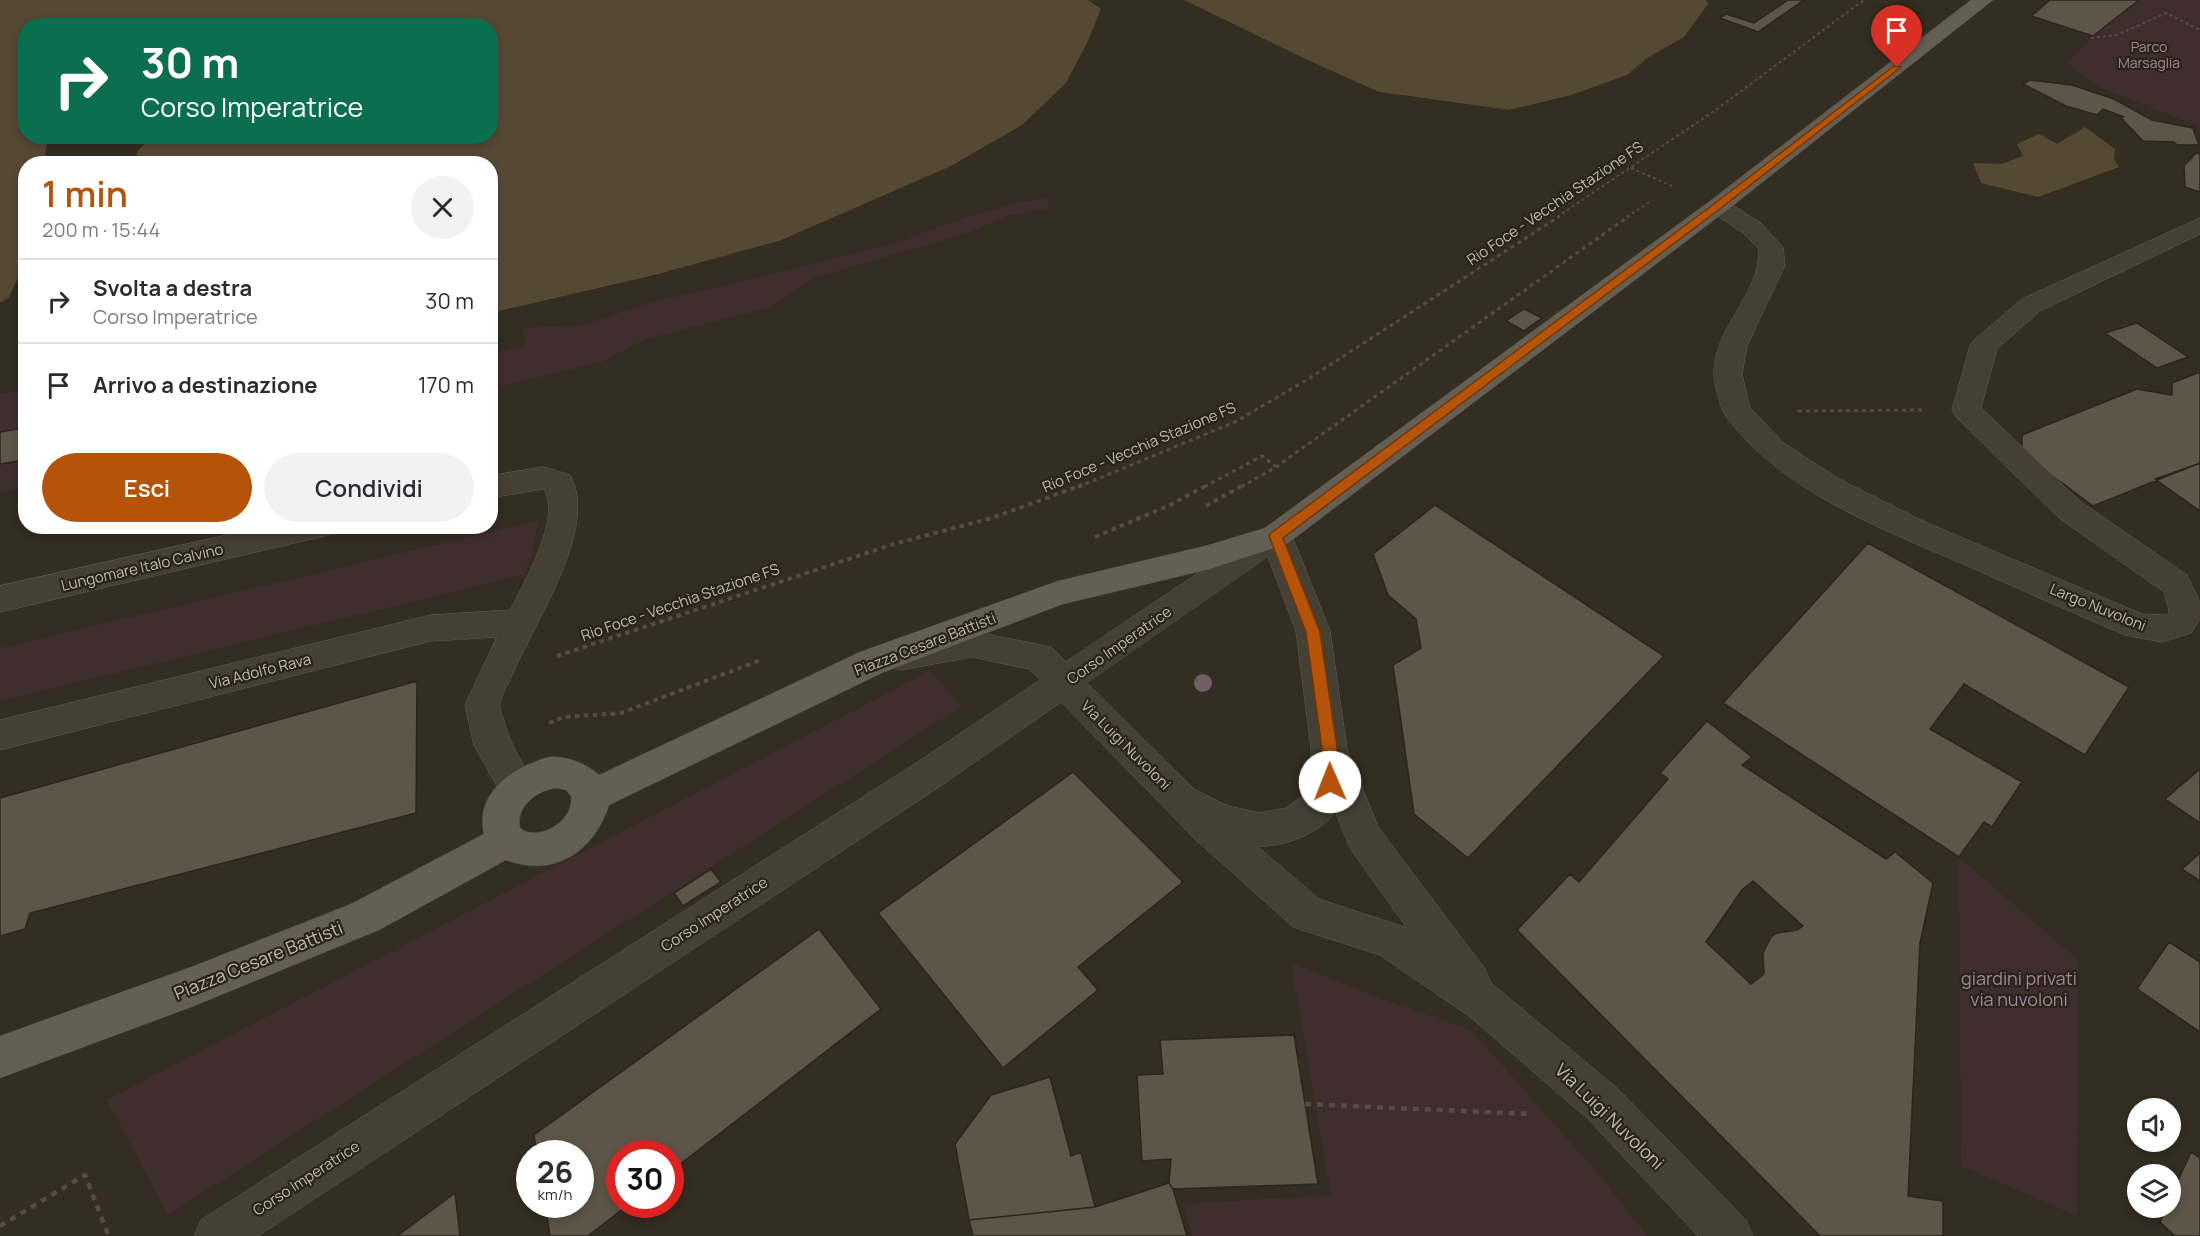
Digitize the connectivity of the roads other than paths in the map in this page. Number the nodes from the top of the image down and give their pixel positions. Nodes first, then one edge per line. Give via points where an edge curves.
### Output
1 (1983, 0) edge
2 (1718, 206) junction
3 (2200, 225) edge
4 (498, 486) edge
5 (285, 534) edge
6 (1276, 536) junction
7 (0, 599) edge
8 (522, 622) junction
9 (872, 662) junction
10 (1064, 683) junction
11 (0, 735) edge
12 (1329, 748) junction
13 (517, 788) junction
14 (591, 796) junction
15 (1180, 800) junction
16 (506, 841) junction
17 (1484, 1002) junction
18 (0, 1057) edge
19 (217, 1236) edge
20 (1730, 1236) edge

1 - 2 main road, Corso Imperatrice
2 - 3 street, Largo Nuvoloni via 1752,228 1771,247 1772,265 1733,346 1728,374 1737,411 1774,451 1828,487 1914,530 2137,626 2155,630 2183,626 2190,618 2186,595 2070,510 1966,410 1984,346 2031,305
2 - 6 main road, Corso Imperatrice
4 - 8 street via 544,478 559,483 564,508 544,576
5 - 7 street, Lungomare Italo Calvino
6 - 9 main road, Piazza Cesare Battisti via 1210,557 1058,593
6 - 10 street, Corso Imperatrice
6 - 12 street, Via Luigi Nuvoloni via 1313,632
8 - 11 street, Via Adolfo Rava via 430,628
8 - 13 street via 482,705 492,745
9 - 10 street, Via Luigi Nuvoloni via 972,644 1039,657
9 - 14 main road, Piazza Cesare Battisti
10 - 15 street, Via Luigi Nuvoloni
10 - 19 street, Corso Imperatrice
12 - 15 street, Via Luigi Nuvoloni via 1330,782 1320,804 1295,823 1260,830 1221,821
12 - 17 street, Via Luigi Nuvoloni via 1363,836
13 - 14 main road via 543,774 556,772 579,778
13 - 16 main road via 501,810 499,822
14 - 16 main road via 591,807 583,823 556,846 528,850
15 - 17 street, Via Luigi Nuvoloni via 1307,914 1392,940
16 - 18 main road, Piazza Cesare Battisti via 365,917 194,986
17 - 20 street, Via Luigi Nuvoloni via 1603,1104

